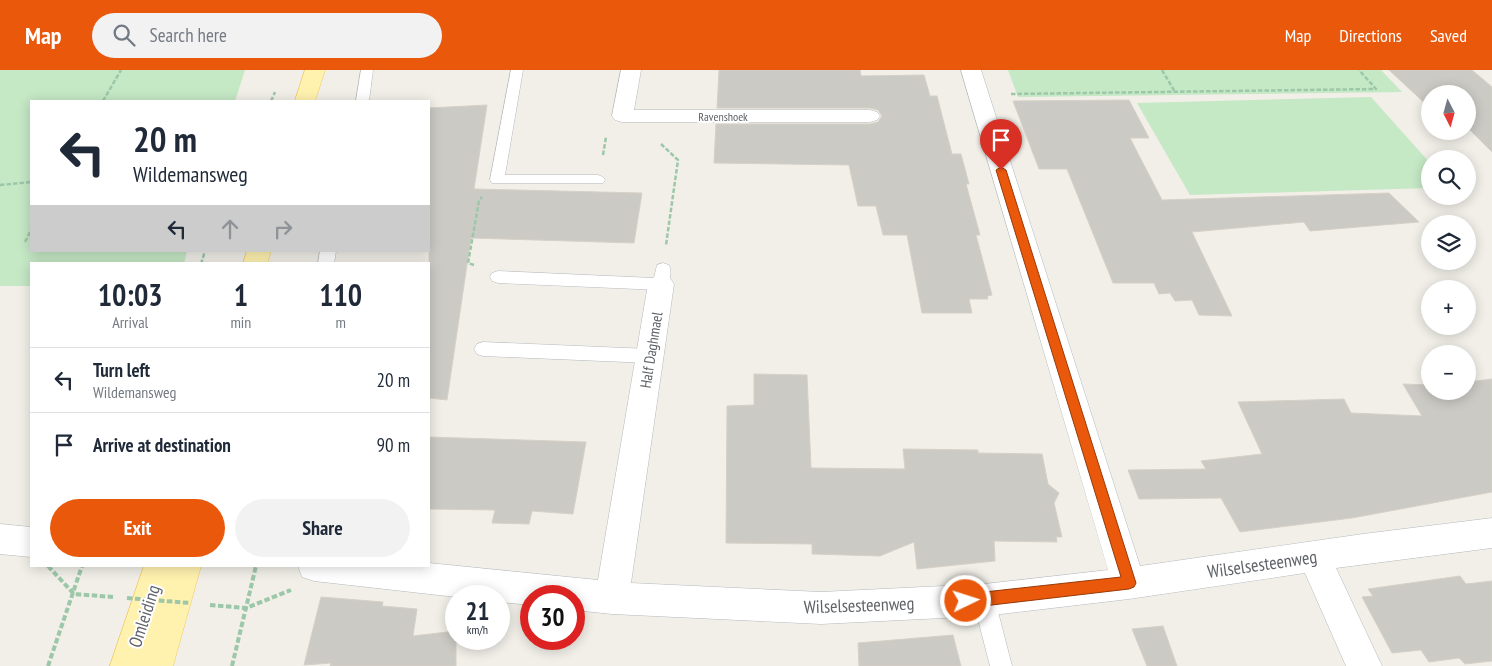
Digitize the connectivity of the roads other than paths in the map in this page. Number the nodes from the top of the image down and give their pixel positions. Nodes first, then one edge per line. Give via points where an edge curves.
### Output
1 (315, 70) edge
2 (332, 70) edge
3 (367, 70) edge
4 (517, 70) edge
5 (631, 70) edge
6 (974, 82) edge
7 (305, 100) edge
8 (322, 100) edge
9 (362, 100) edge
10 (870, 116) dead end
11 (598, 180) road end
12 (498, 277) road end
13 (662, 277) joint
14 (483, 349) dead end
15 (650, 356) junction
16 (1492, 534) edge
17 (0, 539) edge
18 (30, 542) edge
19 (1314, 557) junction
20 (160, 567) edge
21 (184, 567) edge
22 (323, 567) edge
23 (1129, 583) junction
24 (612, 598) junction
25 (984, 600) junction
26 (128, 666) edge
27 (155, 666) edge
28 (1001, 666) edge
29 (1364, 666) edge

1 - 7 main road
2 - 8 main road
3 - 9 lane
4 - 11 lane via 497,180
5 - 10 street, Ravenshoek via 622,116
6 - 23 street
12 - 13 lane
13 - 15 street, Half Daghmael
14 - 15 lane
15 - 24 street, Half Daghmael
16 - 19 street, Wilselsesteenweg
17 - 18 street
19 - 23 street, Wilselsesteenweg
19 - 29 street
20 - 26 main road, Omleiding
21 - 27 main road, Omleiding
22 - 24 street, Wilselsesteenweg
23 - 25 street, Wilselsesteenweg
24 - 25 street, Wilselsesteenweg via 821,608
25 - 28 lane

